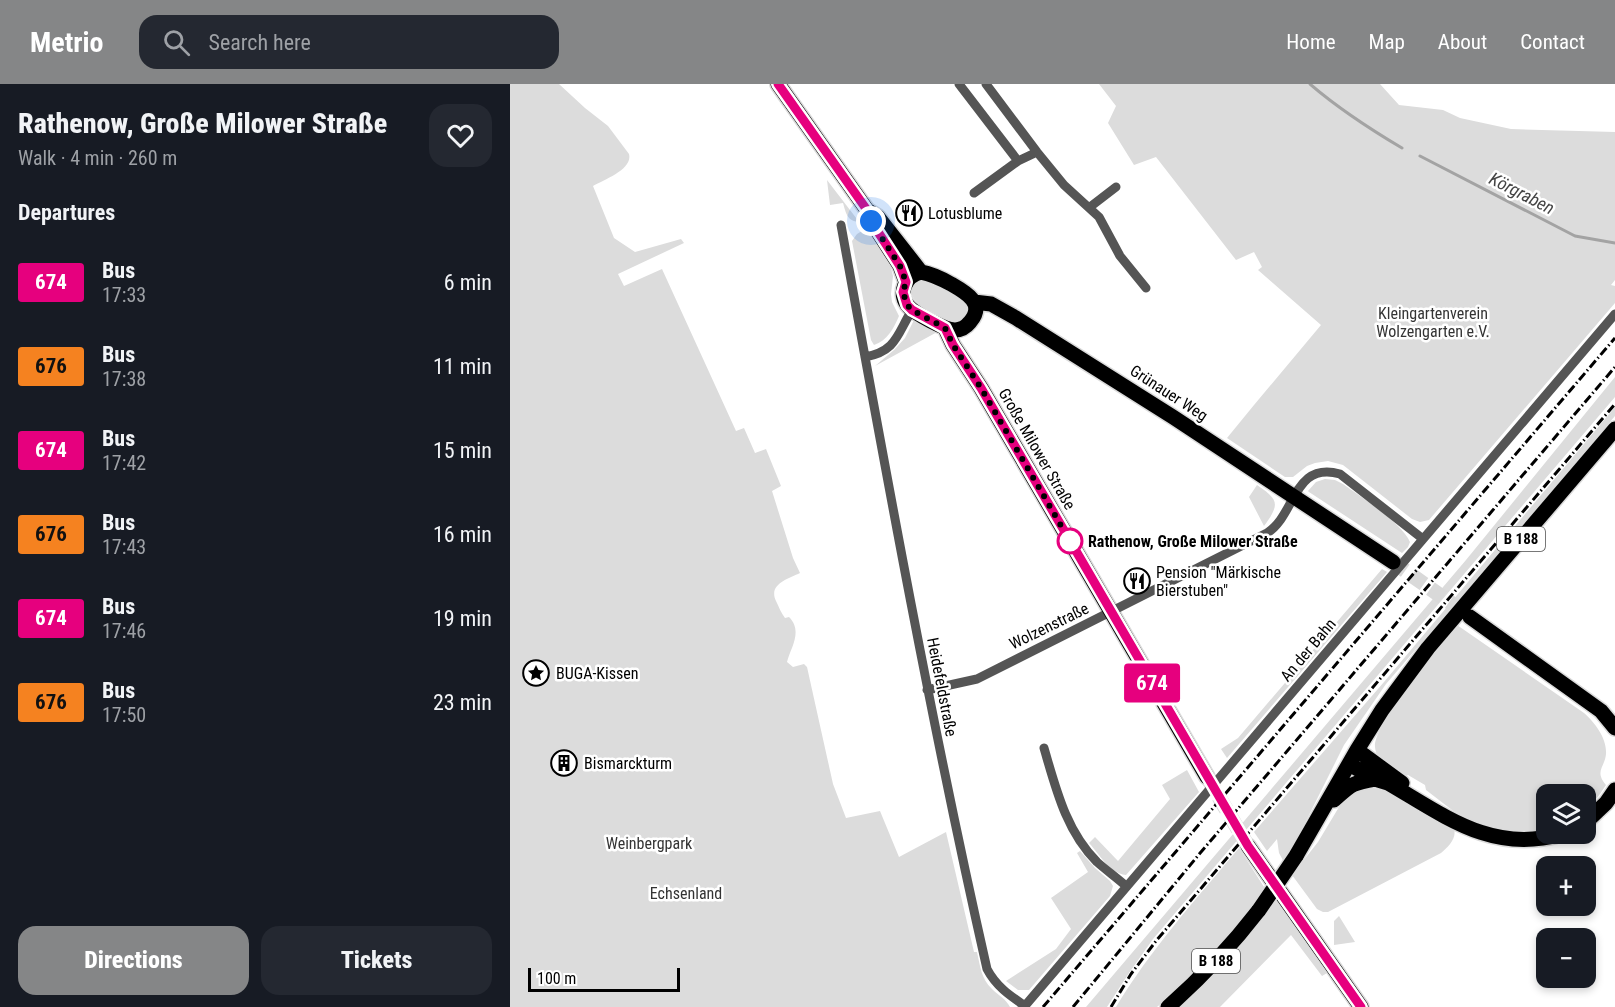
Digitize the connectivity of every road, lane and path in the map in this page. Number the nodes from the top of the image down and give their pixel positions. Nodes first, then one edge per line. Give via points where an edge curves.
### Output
1 (778, 84) edge
2 (959, 84) edge
3 (986, 84) edge
4 (1037, 152) junction
5 (1018, 161) junction
6 (1116, 187) dead end
7 (975, 193) dead end
8 (1090, 207) junction
9 (867, 210) junction
10 (841, 225) dead end
11 (921, 272) junction
12 (906, 282) junction
13 (1146, 288) dead end
14 (974, 309) junction
15 (912, 310) junction
16 (1615, 314) edge
17 (945, 328) junction
18 (963, 329) junction
19 (865, 357) junction
20 (981, 388) junction
21 (1615, 429) edge
22 (1293, 496) junction
23 (1423, 539) junction
24 (1393, 562) tunnel mouth
25 (1111, 612) junction
26 (1470, 617) tunnel mouth
27 (927, 690) junction
28 (1615, 728) edge
29 (1044, 748) dead end
30 (1357, 750) junction
31 (1349, 764) junction
32 (1207, 777) tunnel mouth
33 (1375, 779) junction
34 (1615, 790) edge
35 (1325, 808) junction
36 (1596, 812) edge
37 (1450, 818) junction
38 (1536, 839) edge
39 (1248, 846) tunnel mouth
40 (1126, 886) junction
41 (1024, 1006) edge
42 (1168, 1007) edge
43 (1361, 1007) edge

1 - 9 main road
2 - 5 street
3 - 4 street
4 - 5 street
4 - 8 street via 1064,185
5 - 7 street
6 - 8 street
8 - 13 street via 1120,256
9 - 11 main road via 878,217
9 - 12 main road
10 - 19 street, Heidefeldstraße
11 - 12 main road
11 - 14 main road via 966,292
12 - 15 main road via 904,299
14 - 18 main road
14 - 22 main road, Grünauer Weg via 991,304
15 - 17 main road
15 - 19 street via 891,346
16 - 23 street, An der Bahn
17 - 18 main road
17 - 20 main road, Große Milower Straße
18 - 20 main road, Große Milower Straße via 962,345
19 - 27 street, Heidefeldstraße
20 - 25 main road, Große Milower Straße
21 - 30 main road, B 188 via 1428,648
22 - 23 street via 1315,474 1340,474
22 - 24 main road, Grünauer Weg
22 - 25 street, Wolzenstraße via 1273,530
23 - 40 street, An der Bahn
25 - 27 street, Wolzenstraße via 977,679
25 - 32 main road, Große Milower Straße
26 - 28 main road via 1595,706
27 - 41 street, Heidefeldstraße via 987,969 992,979
29 - 40 street via 1061,804 1077,837
30 - 31 main road, B 188
30 - 37 main road
31 - 33 main road
31 - 35 main road, B 188
33 - 35 main road via 1353,783
33 - 37 main road
34 - 36 main road
35 - 42 main road, B 188, bridge via 1235,941
37 - 38 main road via 1484,834 1513,840
39 - 43 main road
40 - 41 street, An der Bahn

